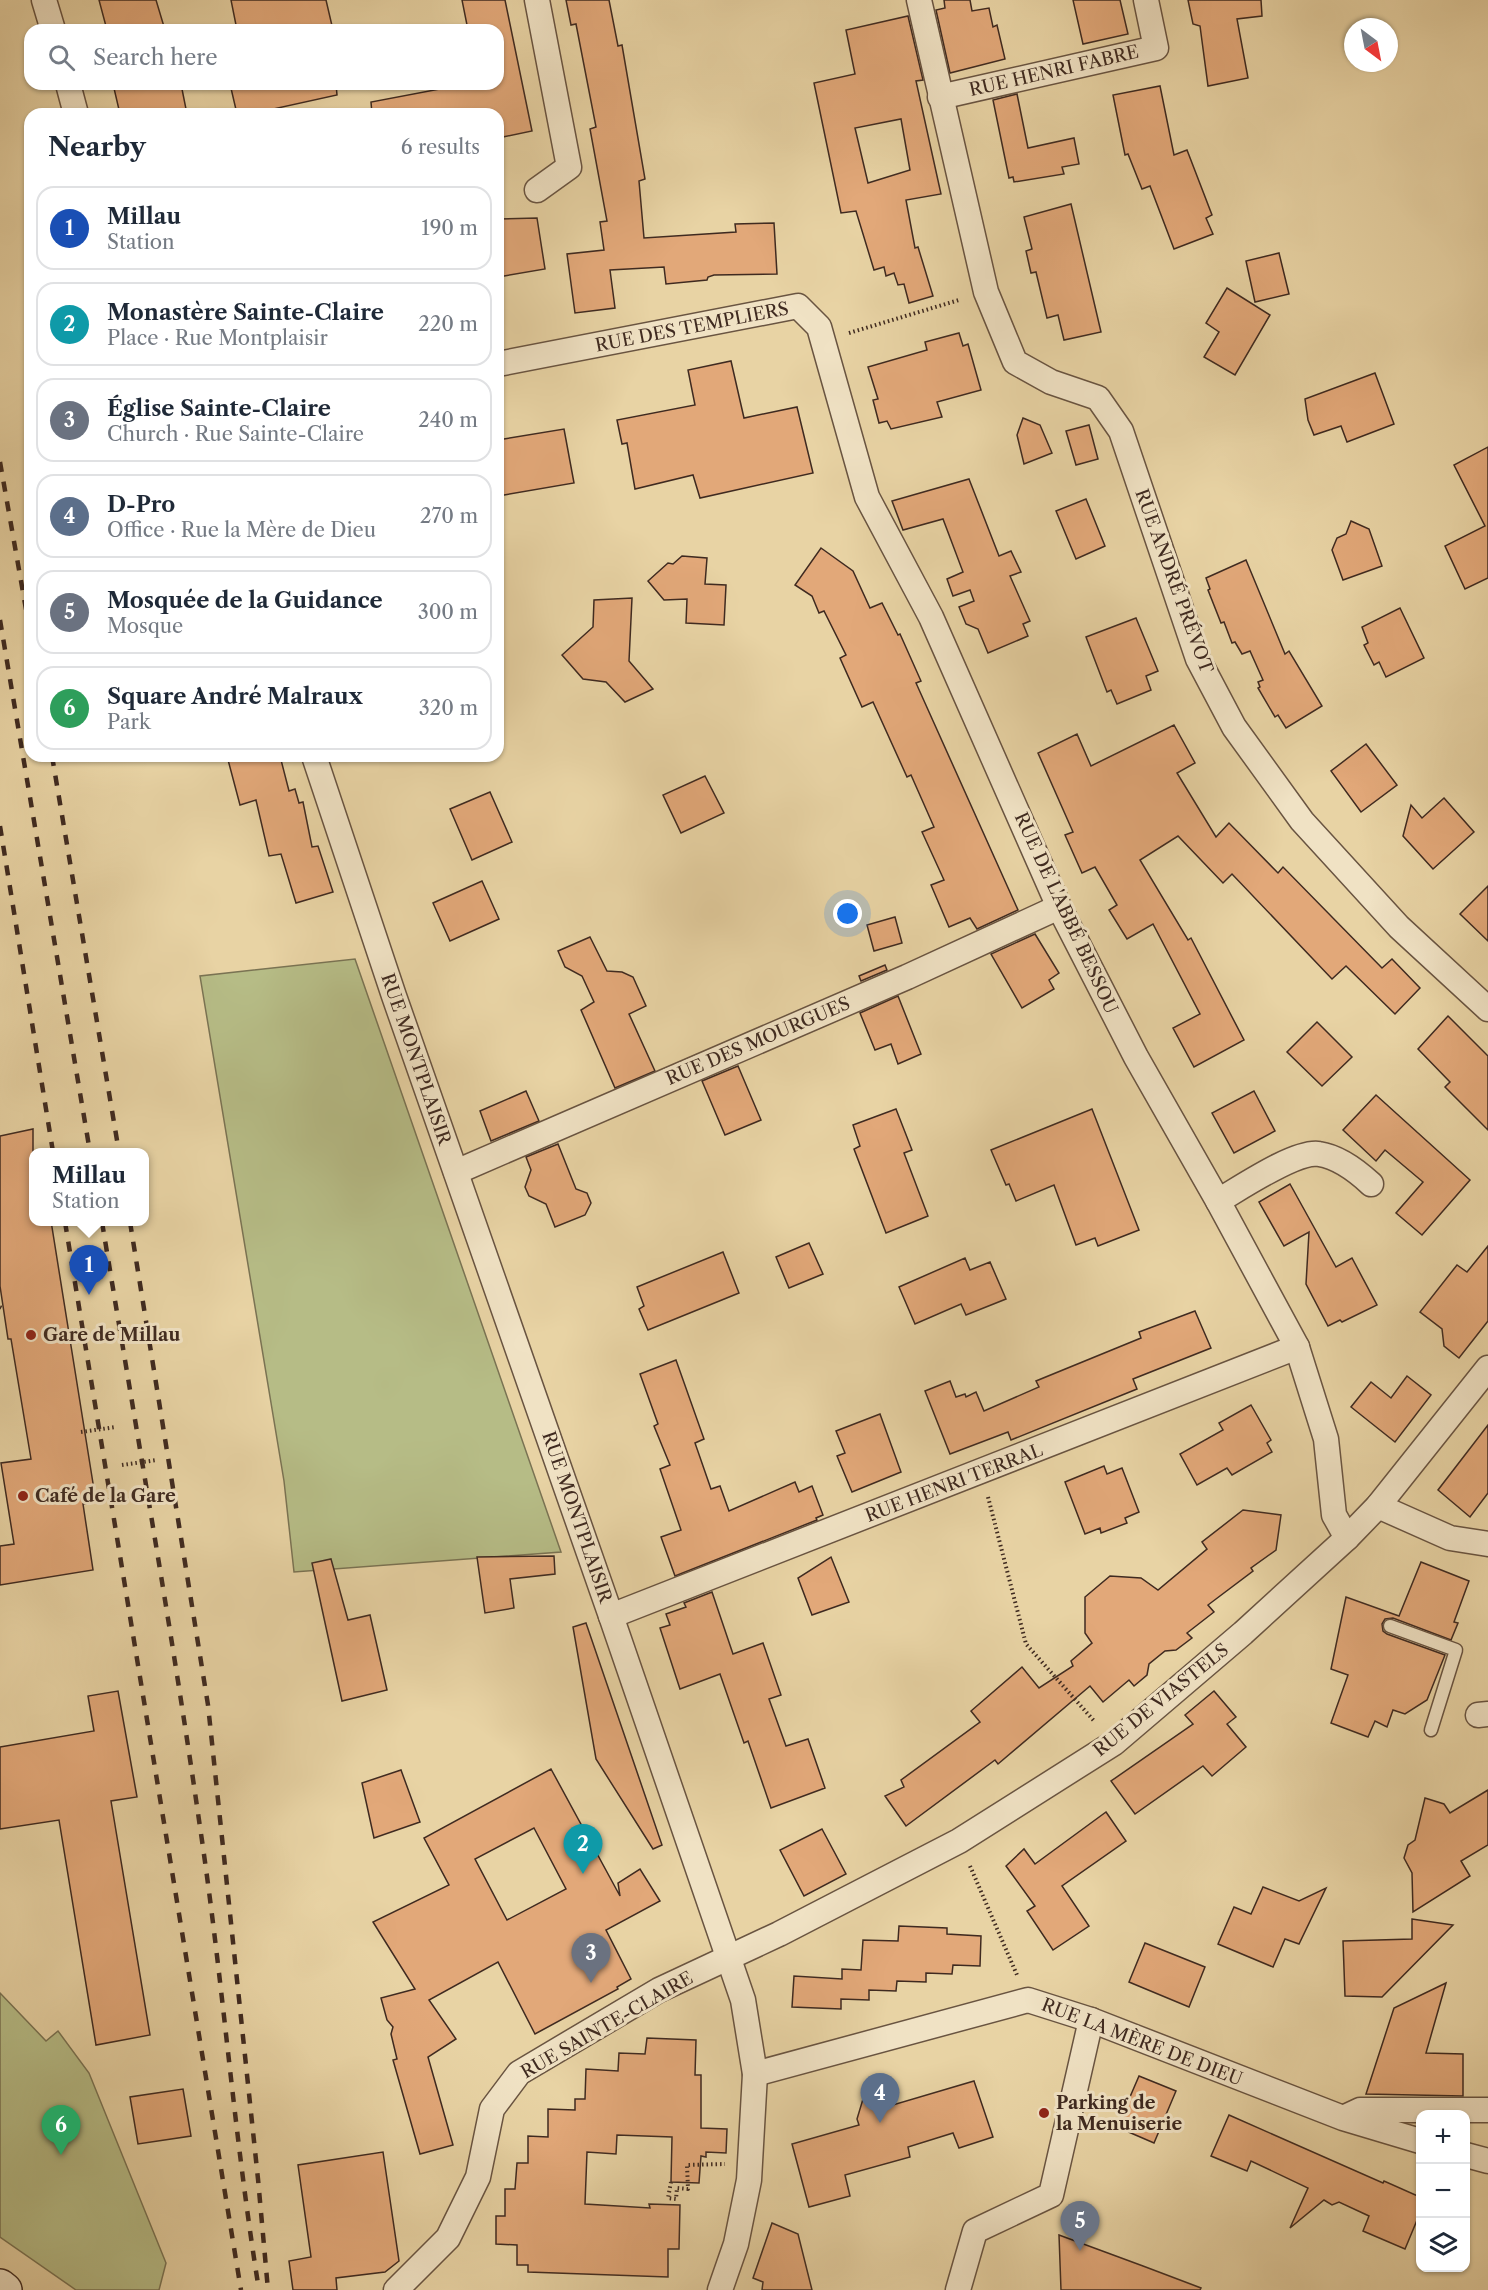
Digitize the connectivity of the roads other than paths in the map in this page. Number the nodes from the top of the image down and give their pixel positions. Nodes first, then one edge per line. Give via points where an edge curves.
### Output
1 (44, 0) edge
2 (537, 0) edge
3 (919, 0) edge
4 (1146, 0) edge
5 (51, 24) edge
6 (70, 90) edge
7 (940, 97) junction
8 (74, 108) edge
9 (537, 190) dead end
10 (504, 363) edge
11 (931, 616) joint
12 (316, 762) edge
13 (1059, 907) junction
14 (1488, 1009) edge
15 (456, 1172) junction
16 (1371, 1184) dead end
17 (1218, 1201) junction
18 (1297, 1347) junction
19 (1488, 1368) edge
20 (1378, 1506) junction
21 (1347, 1538) junction
22 (1488, 1544) edge
23 (611, 1616) junction
24 (1390, 1626) dead end
25 (1431, 1730) dead end
26 (728, 1957) junction
27 (1091, 2020) junction
28 (755, 2074) junction
29 (1488, 2110) edge
30 (1342, 2118) junction
31 (1416, 2140) edge
32 (1470, 2156) edge
33 (1488, 2161) edge
34 (0, 2286) edge
35 (5, 2290) edge
36 (396, 2290) edge
37 (720, 2290) edge
38 (958, 2290) edge

1 - 5 street
2 - 9 street via 569,166
3 - 7 street
4 - 7 street, RUE HENRI FABRE via 1156,48
6 - 8 street
7 - 14 street, RUE ANDRÉ PRÉVOT via 986,292 1015,362 1051,382 1098,398 1121,430 1198,659 1234,727 1302,821 1399,927
10 - 11 street, RUE DES TEMPLIERS via 798,306 819,327 867,497
11 - 13 street, RUE DE L'ABBÉ BESSOU
12 - 15 street, RUE MONTPLAISIR
13 - 15 street, RUE DES MOURGUES
13 - 17 street, RUE DE L'ABBÉ BESSOU via 1136,1057
15 - 23 street, RUE MONTPLAISIR
16 - 17 street via 1353,1167 1318,1153 1286,1161
17 - 18 street, RUE DE L'ABBÉ BESSOU
18 - 21 street, RUE DE L'ABBÉ BESSOU via 1326,1439 1334,1515
18 - 23 street, RUE HENRI TERRAL
19 - 20 street, RUE DE VIASTELS
20 - 21 street, RUE DE VIASTELS
20 - 22 street via 1450,1538
21 - 26 street, RUE DE VIASTELS via 1114,1743 959,1841
23 - 26 street, RUE MONTPLAISIR
24 - 25 lane via 1456,1650
26 - 28 street, RUE MONTPLAISIR via 743,2000
26 - 36 street, RUE SAINTE-CLAIRE via 659,1990 519,2073 492,2109 477,2177 448,2238
27 - 28 street, RUE LA MÈRE DE DIEU via 1028,2000
27 - 30 street, RUE LA MÈRE DE DIEU
27 - 38 street via 1051,2195 975,2231
28 - 37 street, RUE MONTPLAISIR via 748,2180 736,2244
29 - 30 street via 1360,2110
30 - 31 street, RUE LA MÈRE DE DIEU
32 - 33 street
34 - 35 main road

